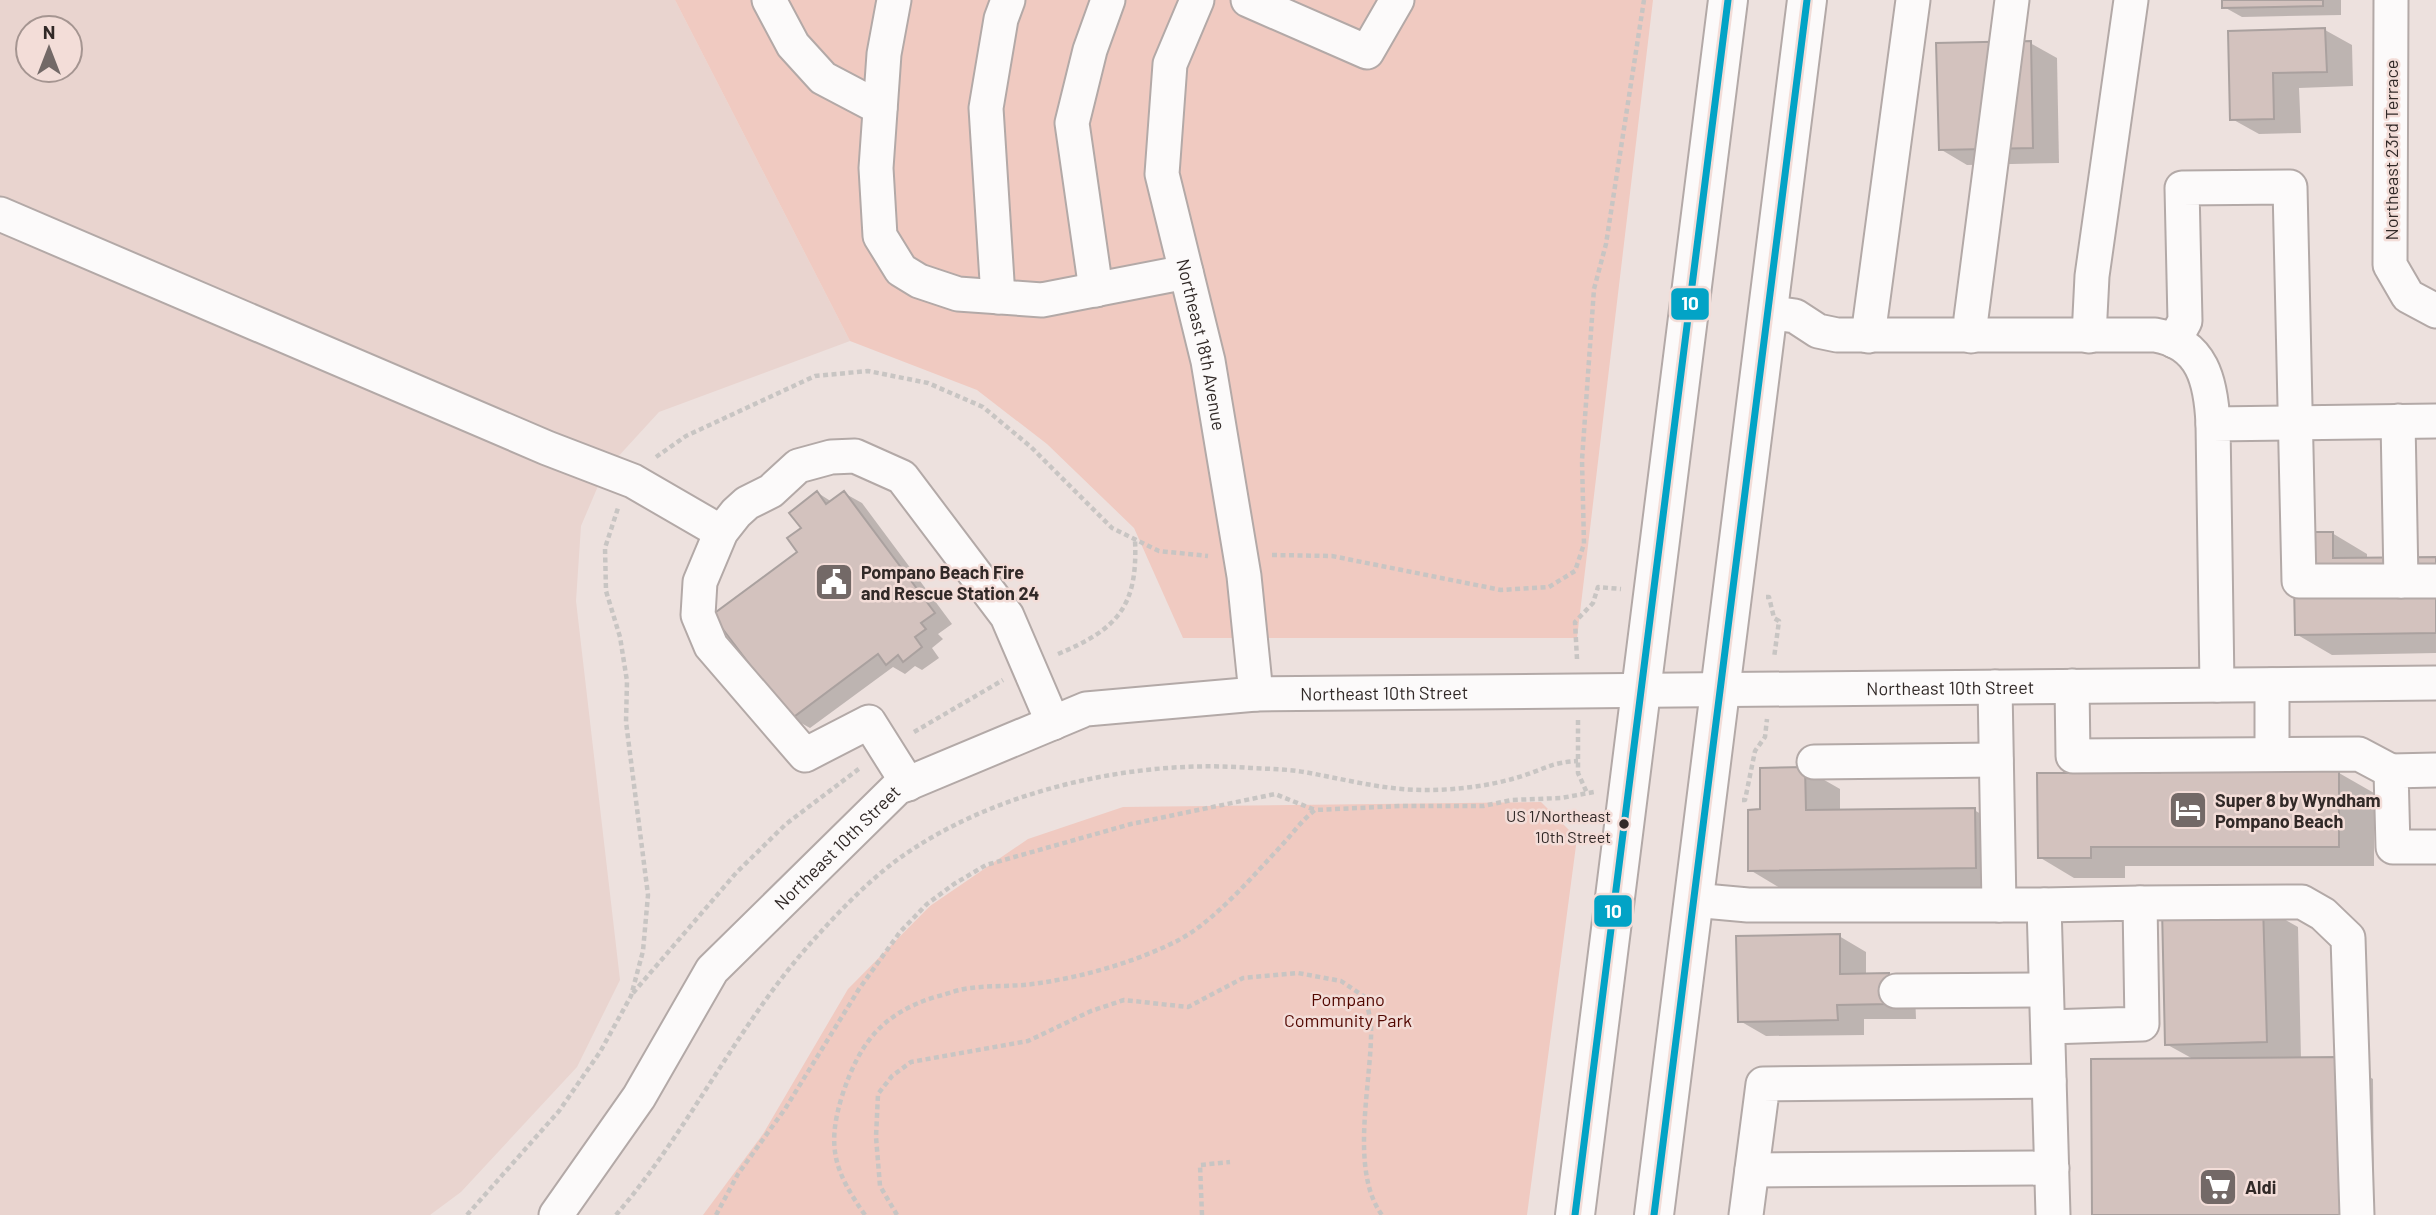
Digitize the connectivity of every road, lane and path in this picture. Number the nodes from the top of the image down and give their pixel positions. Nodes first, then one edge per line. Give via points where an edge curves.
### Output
1 (769, 0) edge
2 (894, 0) edge
3 (1008, 0) edge
4 (1108, 0) edge
5 (1197, 0) edge
6 (1396, 0) edge
7 (1644, 0) edge
8 (1728, 0) edge
9 (1807, 0) edge
10 (1913, 0) edge
11 (2012, 0) edge
12 (2131, 0) edge
13 (2391, 0) edge
14 (1270, 4) edge
15 (880, 108) junction
16 (0, 214) edge
17 (1186, 272) junction
18 (1096, 290) junction
19 (998, 297) junction
20 (2422, 304) edge
21 (1768, 312) junction
22 (1868, 336) junction
23 (1971, 336) junction
24 (2089, 336) junction
25 (2174, 341) junction
26 (2398, 421) junction
27 (2436, 421) edge
28 (2297, 423) junction
29 (2213, 424) junction
30 (633, 481) junction
31 (721, 532) junction
32 (1241, 554) junction
33 (2436, 581) edge
34 (2401, 582) junction
35 (2436, 683) edge
36 (2217, 685) junction
37 (2272, 685) junction
38 (2072, 686) junction
39 (1996, 687) junction
40 (1642, 689) junction
41 (1719, 689) junction
42 (1256, 694) junction
43 (1053, 723) junction
44 (2272, 754) junction
45 (1996, 760) junction
46 (1578, 761) dead end
47 (1814, 762) dead end
48 (2436, 770) edge
49 (2391, 771) junction
50 (908, 784) junction
51 (1587, 793) dead end
52 (1315, 810) junction
53 (2436, 847) edge
54 (1693, 900) junction
55 (2140, 903) junction
56 (1999, 905) junction
57 (2044, 905) junction
58 (2046, 990) junction
59 (1896, 991) dead end
60 (2048, 1027) junction
61 (2049, 1081) junction
62 (1230, 1162) dead end
63 (2052, 1168) junction
64 (1752, 1170) junction
65 (467, 1215) edge
66 (556, 1215) edge
67 (616, 1215) edge
68 (716, 1215) edge
69 (865, 1215) edge
70 (897, 1215) edge
71 (1202, 1215) edge
72 (1382, 1215) edge
73 (1575, 1215) edge
74 (1654, 1215) edge
75 (1746, 1215) edge
76 (2053, 1215) edge
77 (2357, 1215) edge

1 - 15 street via 793,46 823,78
2 - 15 street
3 - 19 street via 986,108
4 - 18 street via 1072,123
5 - 17 street, Northeast 18th Avenue via 1170,64 1161,174
6 - 14 street via 1367,52
7 - 32 path via 1606,244 1594,289 1582,460 1584,544 1575,571 1549,587 1501,590 1332,556
8 - 40 main road
9 - 21 main road
10 - 22 street
11 - 23 street
12 - 24 street via 2092,276
13 - 20 street, Northeast 23rd Terrace via 2390,264
15 - 19 street via 876,168 880,236 901,270 958,294
16 - 30 street
17 - 18 street
17 - 32 street, Northeast 18th Avenue via 1208,361
18 - 19 street via 1042,300
21 - 22 street via 1795,316 1818,331
21 - 41 main road
22 - 23 street
23 - 24 street
24 - 25 street via 2155,335
25 - 28 street via 2185,321 2182,188 2290,187
25 - 29 street via 2204,369
26 - 27 street
26 - 28 street
26 - 34 street
28 - 29 street
28 - 34 street via 2299,582
29 - 36 street
30 - 31 street
30 - 32 path via 642,467 687,436 815,376 868,371 928,383 982,407 1031,447 1112,528 1159,551 1214,557
30 - 65 path via 605,548 606,591 627,681 626,722 648,895 643,951 631,996 600,1052 559,1111
31 - 43 street via 747,503 771,491 798,466 855,456 902,477 1007,616
31 - 50 street via 700,582 698,615 711,646 805,755 869,722
32 - 42 street, Northeast 18th Avenue
33 - 34 street
35 - 37 street, Northeast 10th Street
36 - 37 street, Northeast 10th Street
36 - 38 street, Northeast 10th Street
37 - 44 street
38 - 39 street, Northeast 10th Street
38 - 44 street via 2073,756
39 - 41 street, Northeast 10th Street
39 - 45 street
40 - 41 street, Northeast 10th Street
40 - 42 street, Northeast 10th Street
40 - 73 main road
41 - 54 main road
42 - 43 street, Northeast 10th Street via 1086,709
43 - 50 street, Northeast 10th Street
44 - 49 street via 2359,754
45 - 47 street
45 - 56 street
46 - 67 path via 1557,762 1471,788 1423,790 1246,767 1132,772 1007,802 953,825 894,864 816,937 757,1010 677,1135
48 - 49 street
49 - 53 street via 2393,847
50 - 66 street, Northeast 10th Street via 897,788 712,970 639,1097
51 - 52 path via 1483,806
52 - 68 path via 1275,794 1130,824 986,865 954,884 900,932 859,989
52 - 69 path via 1206,922 1179,940 1060,980 946,994 895,1014 874,1032 849,1074 834,1137 835,1162
54 - 56 street via 1748,905
54 - 74 main road
55 - 57 street
55 - 60 street via 2142,1024
55 - 77 street via 2302,902 2348,938
56 - 57 street
57 - 58 street
58 - 59 street
58 - 60 street
60 - 61 street
61 - 63 street
61 - 64 street via 1763,1084
62 - 71 path via 1200,1165
63 - 64 street
63 - 76 street
64 - 75 street
70 - 72 path via 880,1186 878,1094 911,1062 1028,1041 1124,1000 1188,1007 1243,978 1298,973 1340,981 1365,997 1371,1022 1364,1161 1373,1203

